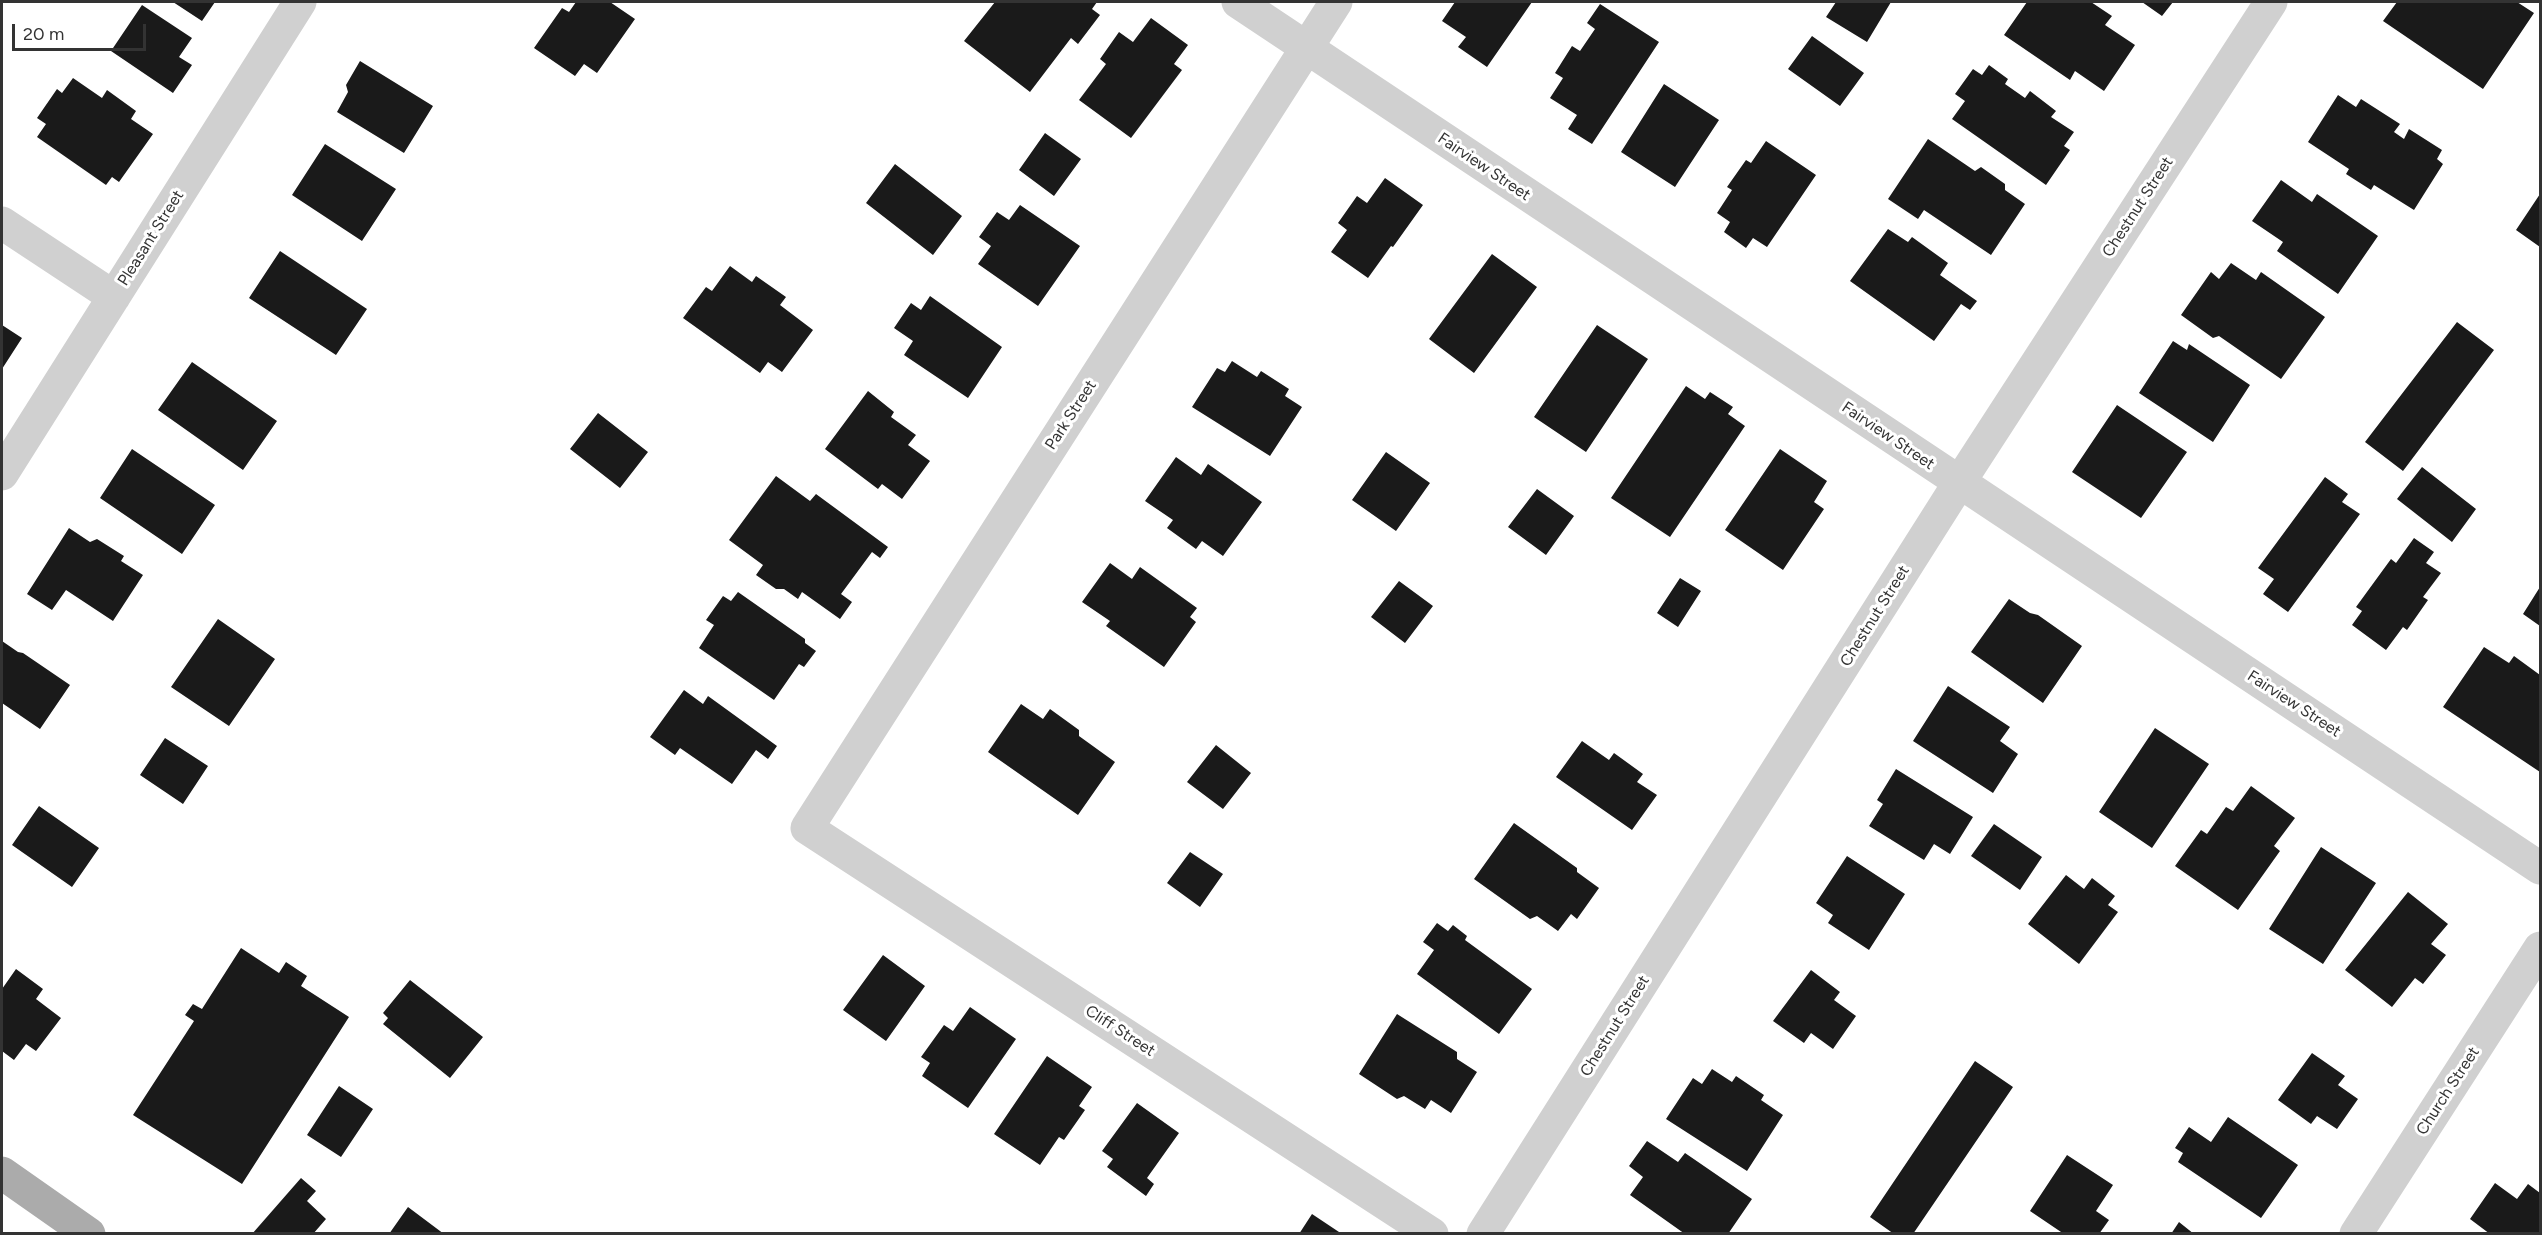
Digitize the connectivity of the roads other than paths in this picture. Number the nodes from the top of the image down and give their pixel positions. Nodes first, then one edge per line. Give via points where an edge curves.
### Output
1 (300, 2) edge
2 (1238, 2) edge
3 (1336, 2) edge
4 (2271, 2) edge
5 (1306, 48) junction
6 (2, 223) edge
7 (114, 297) junction
8 (2, 474) edge
9 (1959, 483) junction
10 (807, 828) joint
11 (2541, 868) edge
12 (2541, 948) edge
13 (2, 1173) edge
14 (89, 1233) edge
15 (1432, 1233) edge
16 (1483, 1233) edge
17 (2356, 1233) edge

1 - 7 street, Pleasant Street
2 - 5 street, Fairview Street
3 - 5 street, Park Street
4 - 9 street, Chestnut Street
5 - 9 street, Fairview Street
5 - 10 street, Park Street
6 - 7 street
7 - 8 street, Pleasant Street
9 - 11 street, Fairview Street
9 - 16 street, Chestnut Street
10 - 15 street, Cliff Street
12 - 17 street, Church Street
13 - 14 main road

